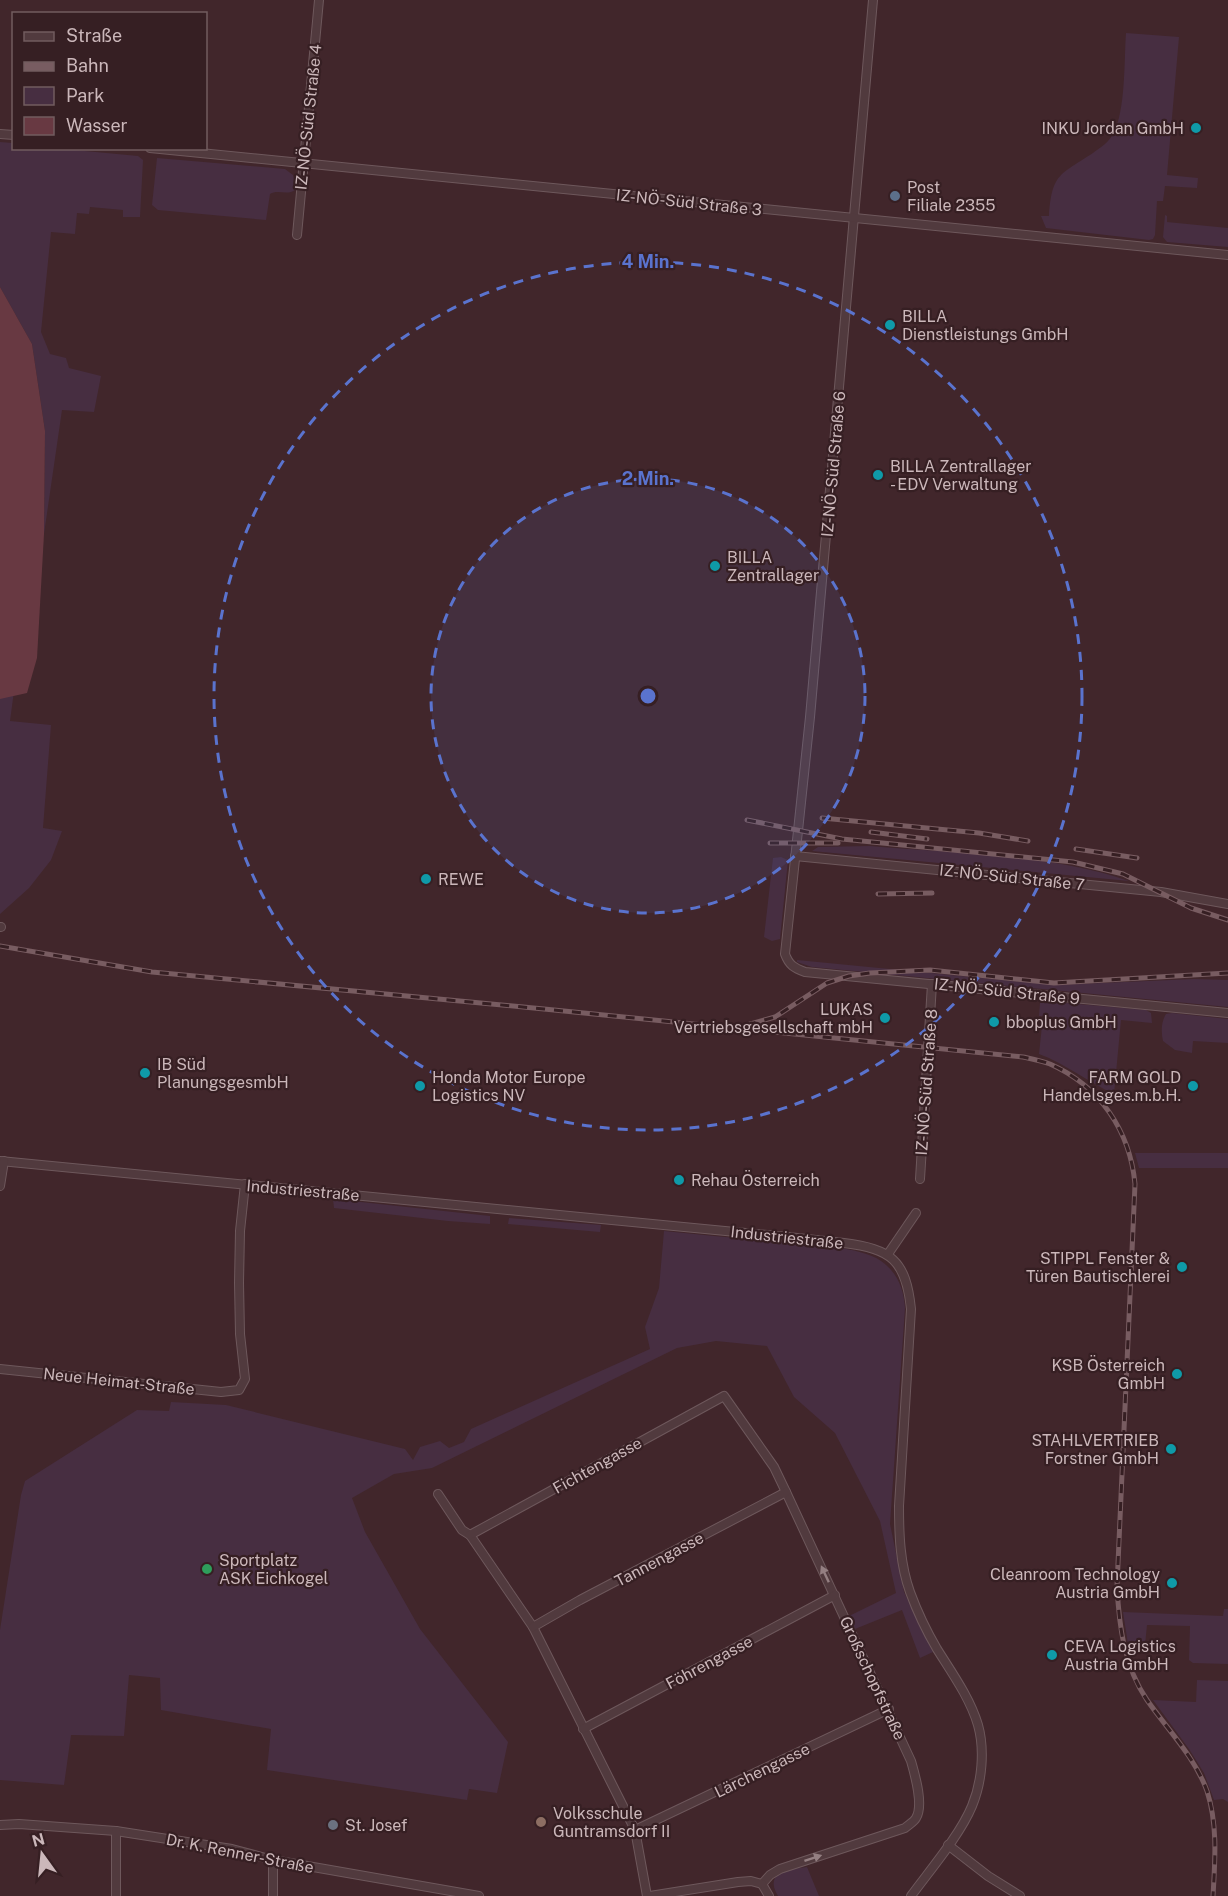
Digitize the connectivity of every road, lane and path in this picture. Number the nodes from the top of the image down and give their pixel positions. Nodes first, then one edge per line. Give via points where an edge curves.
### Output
1 (319, 0) edge
2 (873, 0) edge
3 (170, 150) edge
4 (303, 163) junction
5 (855, 219) junction
6 (297, 235) dead end
7 (1228, 255) edge
8 (795, 856) junction
9 (1228, 904) edge
10 (788, 962) joint
11 (932, 984) junction
12 (1228, 1013) edge
13 (2, 1161) edge
14 (920, 1179) dead end
15 (245, 1184) junction
16 (0, 1186) edge
17 (916, 1213) dead end
18 (888, 1254) junction
19 (0, 1369) edge
20 (724, 1396) joint
21 (786, 1492) junction
22 (438, 1494) dead end
23 (470, 1535) junction
24 (835, 1595) junction
25 (533, 1627) junction
26 (889, 1709) junction
27 (583, 1729) junction
28 (0, 1825) edge
29 (634, 1830) junction
30 (116, 1831) junction
31 (948, 1845) junction
32 (273, 1860) junction
33 (762, 1884) junction
34 (422, 1892) edge
35 (116, 1896) edge
36 (273, 1896) edge
37 (479, 1896) edge
38 (648, 1896) edge
39 (769, 1896) edge
40 (911, 1896) edge
41 (1020, 1896) edge

1 - 4 street, IZ-NÖ-Süd Straße 4
2 - 5 street, IZ-NÖ-Süd Straße 6
3 - 4 street, IZ-NÖ-Süd Straße 3
4 - 5 street, IZ-NÖ-Süd Straße 3
4 - 6 street, IZ-NÖ-Süd Straße 4
5 - 7 street, IZ-NÖ-Süd Straße 3
5 - 8 street, IZ-NÖ-Süd Straße 6
8 - 9 street, IZ-NÖ-Süd Straße 7 via 1161,892
8 - 10 street, IZ-NÖ-Süd Straße 6
10 - 11 street, IZ-NÖ-Süd Straße 9 via 805,972
11 - 12 street, IZ-NÖ-Süd Straße 9
11 - 14 street, IZ-NÖ-Süd Straße 8
13 - 15 street, Industriestraße
13 - 16 street
15 - 18 street, Industriestraße via 788,1237 870,1246
15 - 19 street, Neue Heimat-Straße via 239,1293 245,1379 239,1390 221,1392
17 - 18 street
18 - 31 street via 901,1268 909,1287 911,1309 898,1506 903,1569 929,1633 978,1726 982,1759 972,1806
20 - 21 street, Großschopfstraße via 774,1467
20 - 23 street, Fichtengasse
24 -> 21 street, Großschopfstraße
21 - 25 street, Tannengasse
22 - 23 street via 462,1530
23 - 25 street
24 - 26 street, Großschopfstraße
24 - 27 street, Föhrengasse
25 - 27 street
26 - 29 street, Lärchengasse
33 -> 26 street, Großschopfstraße via 780,1869 905,1828 916,1818 917,1779
27 - 29 street
28 - 30 street, Dr. K. Renner-Straße
29 - 38 street
30 - 32 street, Dr. K. Renner-Straße via 232,1849
30 - 35 street
31 - 40 street
31 - 41 street
32 - 34 street, Dr. K. Renner-Straße
32 - 36 street
33 - 38 street via 738,1882
33 - 39 street
34 - 37 street, Dr. K. Renner-Straße

